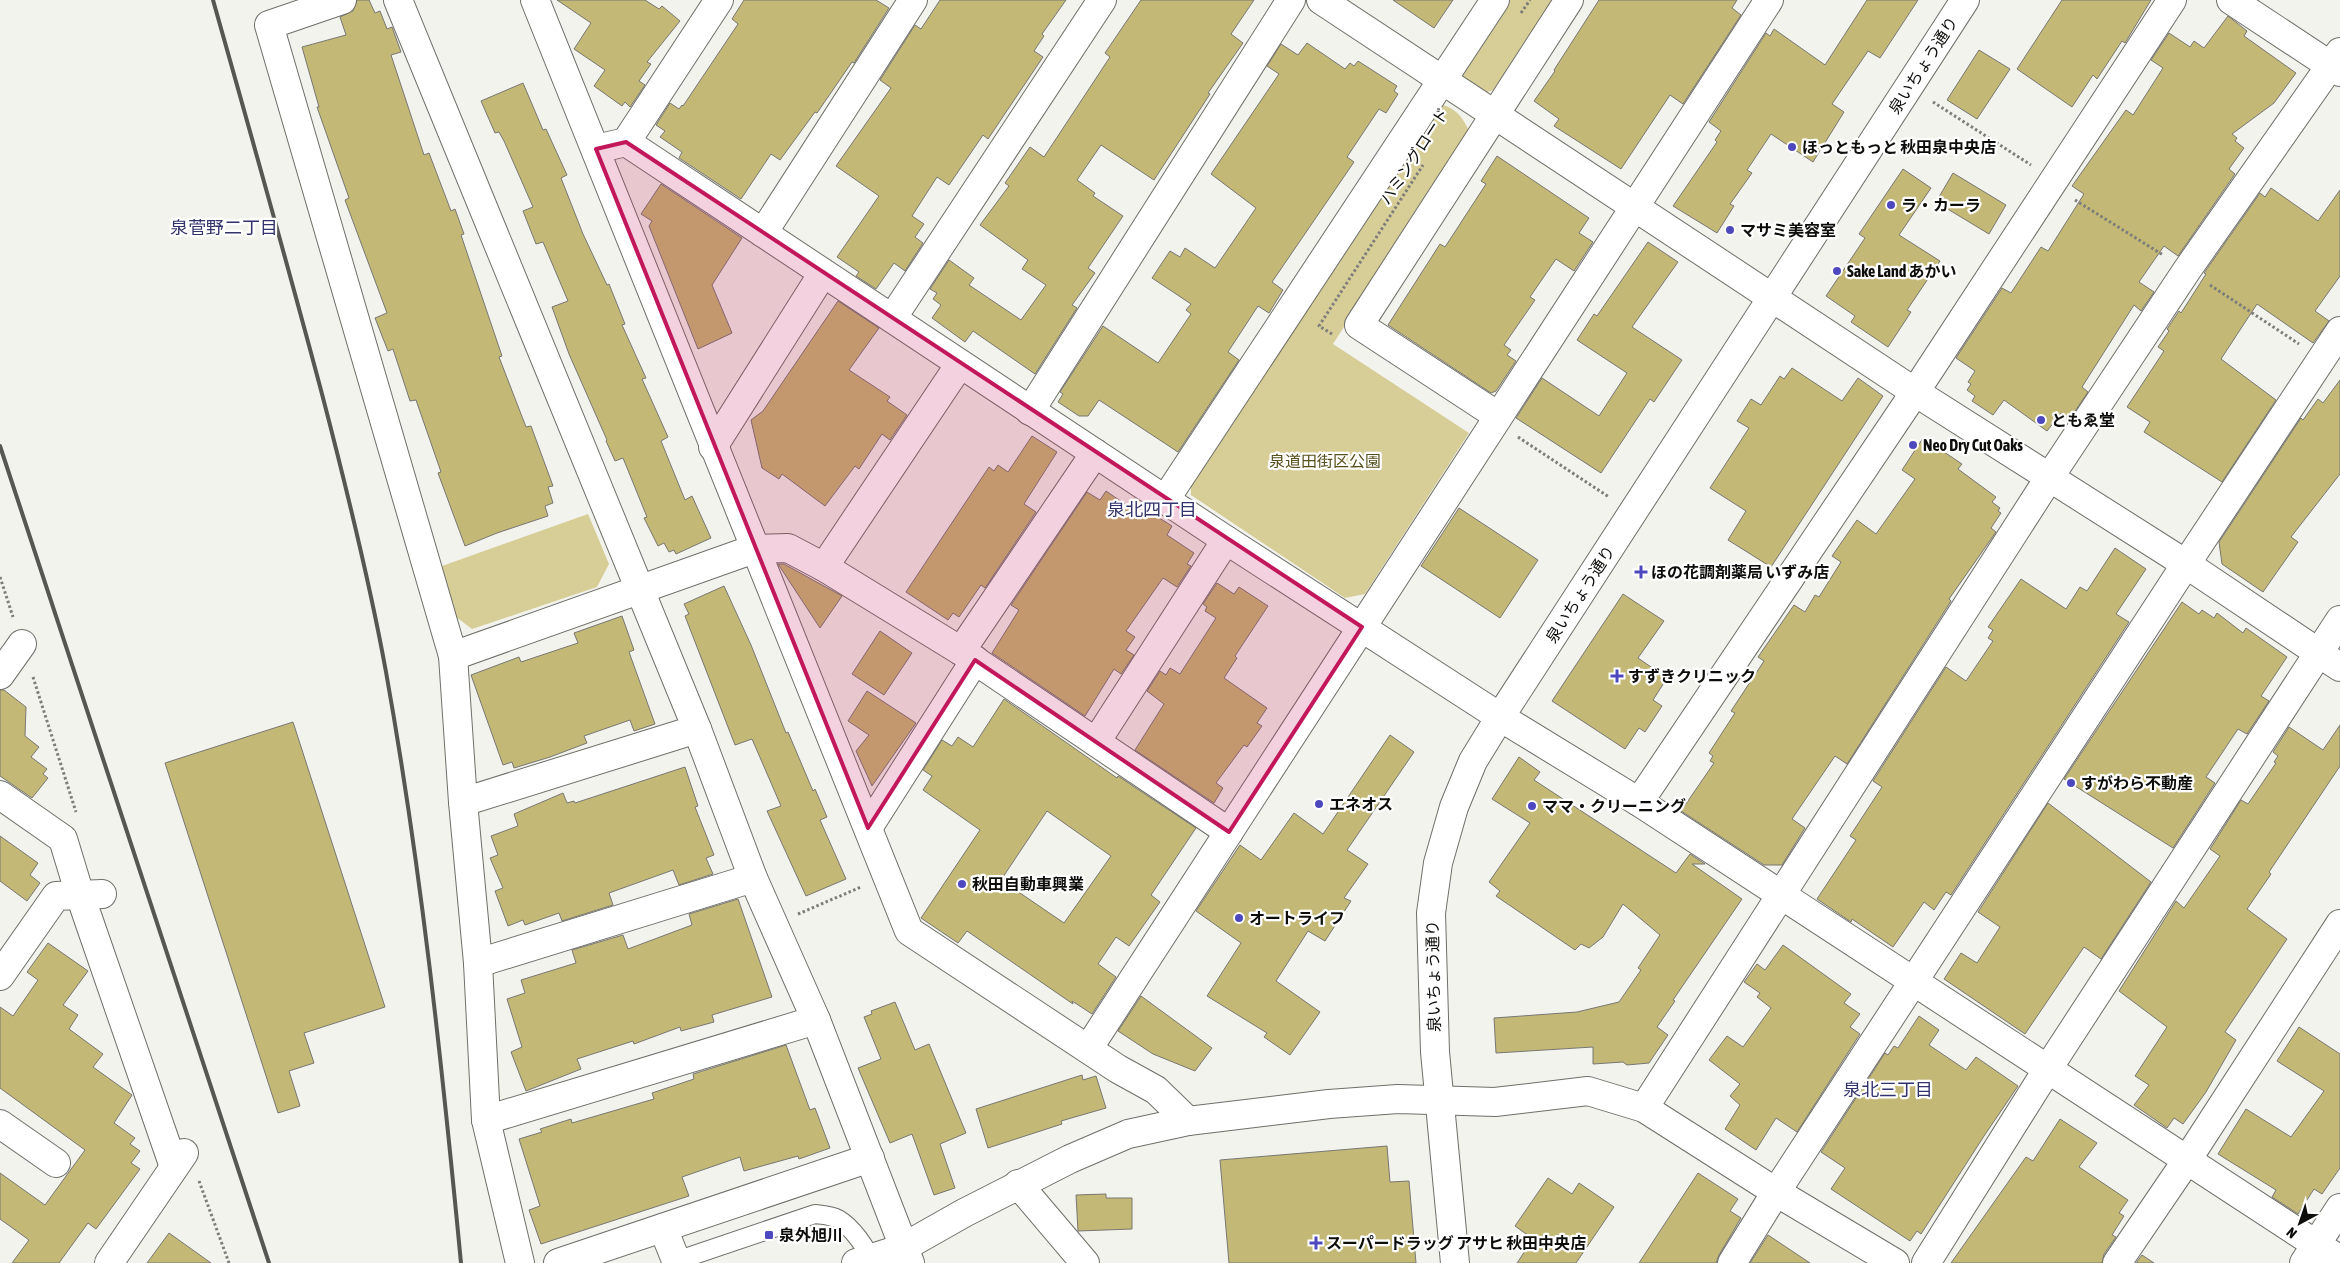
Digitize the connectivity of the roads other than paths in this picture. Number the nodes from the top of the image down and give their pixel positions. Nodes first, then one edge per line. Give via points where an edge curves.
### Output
1 (342, 0) edge
2 (398, 0) edge
3 (535, 0) edge
4 (719, 0) edge
5 (913, 0) edge
6 (1102, 0) edge
7 (1291, 0) edge
8 (1321, 0) edge
9 (1495, 0) edge
10 (1569, 0) edge
11 (1769, 0) edge
12 (1965, 0) edge
13 (2172, 0) edge
14 (2231, 0) edge
15 (2337, 63) edge
16 (1443, 80) junction
17 (1494, 115) junction
18 (626, 142) junction
19 (596, 149) junction
20 (1635, 208) junction
21 (763, 233) junction
22 (823, 272) junction
23 (1774, 298) junction
24 (893, 317) junction
25 (2340, 331) edge
26 (960, 364) junction
27 (1914, 392) junction
28 (1030, 410) junction
29 (1498, 416) junction
30 (713, 447) junction
31 (1095, 453) junction
32 (2049, 478) junction
33 (1165, 500) junction
34 (1226, 540) junction
35 (754, 549) junction
36 (2186, 564) junction
37 (824, 567) junction
38 (639, 588) junction
39 (2340, 620) edge
40 (1362, 627) junction
41 (22, 644) dead end
42 (968, 655) junction
43 (453, 656) junction
44 (2329, 660) edge
45 (0, 675) edge
46 (1500, 717) junction
47 (696, 729) junction
48 (1096, 742) junction
49 (0, 795) edge
50 (463, 802) junction
51 (1639, 802) junction
52 (868, 828) junction
53 (1229, 832) junction
54 (754, 878) junction
55 (91, 894) junction
56 (1780, 895) junction
57 (2340, 924) edge
58 (478, 963) junction
59 (0, 976) edge
60 (1913, 982) junction
61 (816, 1020) junction
62 (1088, 1049) junction
63 (2048, 1070) junction
64 (1441, 1102) junction
65 (1644, 1108) junction
66 (486, 1120) junction
67 (1188, 1121) junction
68 (0, 1124) edge
69 (2187, 1160) junction
70 (56, 1163) dead end
71 (872, 1164) junction
72 (1018, 1184) junction
73 (1776, 1192) junction
74 (2340, 1208) edge
75 (668, 1246) edge
76 (2310, 1254) edge
77 (883, 1260) edge
78 (2340, 1260) edge
79 (109, 1263) edge
80 (520, 1263) edge
81 (558, 1263) edge
82 (584, 1263) edge
83 (614, 1263) edge
84 (1085, 1263) edge
85 (1455, 1263) edge
86 (1732, 1263) edge
87 (1895, 1263) edge
88 (1926, 1263) edge
89 (2117, 1263) edge

1 - 43 street via 269,25
2 - 38 street
3 - 19 street
4 - 18 street
5 - 21 street
6 - 24 street
7 - 28 street
8 - 16 street
9 - 16 street
10 - 17 street
11 - 20 street
12 - 23 street, 泉いちょう通り
13 - 27 street
14 - 15 street
15 - 32 street via 2187,270
16 - 17 street
16 - 33 street
17 - 20 street
17 - 29 street via 1359,325
18 - 19 street
18 - 21 street
19 - 30 street
20 - 23 street
20 - 29 street
21 - 22 street
22 - 24 street
22 - 30 street
23 - 27 street
23 - 46 street, 泉いちょう通り
24 - 26 street
25 - 36 street
26 - 28 street
26 - 37 street
27 - 32 street
27 - 51 street
28 - 31 street
29 - 40 street
30 - 35 street
31 - 33 street
31 - 42 street
32 - 36 street
32 - 56 street
33 - 34 street
34 - 40 street
34 - 48 street
35 - 37 street via 788,548
35 - 38 street
35 - 52 street
36 - 44 street
36 - 60 street
37 - 42 street
38 - 43 street
38 - 47 street
39 - 44 street
40 - 46 street
40 - 53 street
41 - 45 street
42 - 48 street
42 - 52 street
43 - 50 street
44 - 63 street
46 - 51 street
46 - 64 street, 泉いちょう通り via 1469,770 1454,807 1438,863 1431,913 1434,1052
47 - 50 street
47 - 54 street
48 - 53 street
49 - 55 street via 63,839
50 - 58 street
51 - 56 street
52 - 62 street via 909,930
53 - 62 street
54 - 58 street
54 - 61 street
55 - 59 street via 56,896
55 - 79 street via 181,1158
56 - 60 street
56 - 65 street
57 - 69 street
58 - 66 street
60 - 63 street
60 - 73 street
61 - 66 street
61 - 71 street
62 - 67 street via 1156,1090
63 - 69 street
63 - 88 street
64 - 65 street via 1495,1102 1588,1092
64 - 67 street via 1398,1099 1329,1104
64 - 85 street, 泉いちょう通り
65 - 73 street
66 - 80 street
67 - 72 street via 1128,1134
68 - 70 street
69 - 76 street
69 - 89 street
71 - 75 street
71 - 77 street
72 - 77 street
72 - 84 street
73 - 86 street
73 - 87 street
74 - 76 street
75 - 77 lane via 815,1214 840,1220
75 - 81 street
75 - 82 street
75 - 83 street
76 - 78 street

